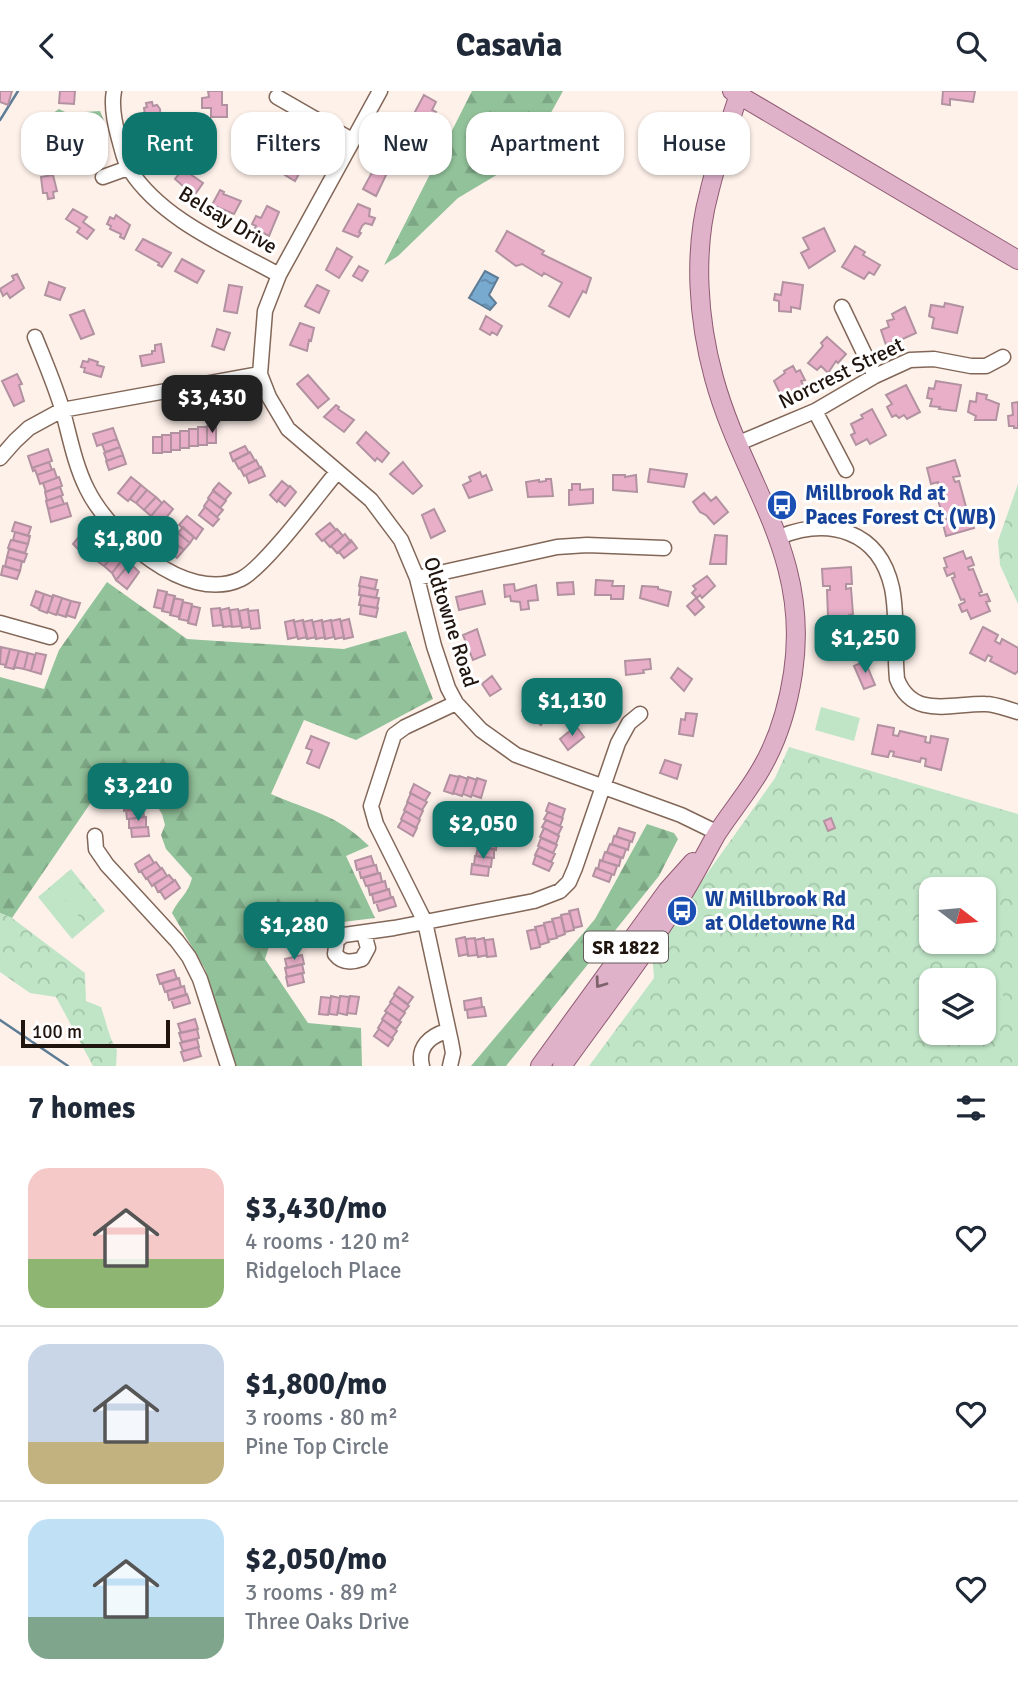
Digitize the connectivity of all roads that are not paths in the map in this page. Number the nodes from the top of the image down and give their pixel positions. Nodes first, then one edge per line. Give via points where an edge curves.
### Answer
1 (114, 91) edge
2 (380, 91) edge
3 (737, 92) edge
4 (277, 97) dead end
5 (352, 140) junction
6 (122, 150) edge
7 (122, 170) edge
8 (134, 175) edge
9 (103, 177) dead end
10 (1018, 260) edge
11 (279, 275) junction
12 (842, 307) dead end
13 (35, 337) dead end
14 (1003, 356) dead end
15 (260, 374) junction
16 (875, 376) junction
17 (62, 410) junction
18 (815, 411) junction
19 (739, 443) junction
20 (0, 458) edge
21 (846, 470) dead end
22 (337, 472) junction
23 (779, 537) junction
24 (664, 548) dead end
25 (417, 578) junction
26 (0, 623) edge
27 (50, 637) dead end
28 (456, 703) junction
29 (1018, 712) edge
30 (640, 714) dead end
31 (602, 788) junction
32 (718, 832) junction
33 (95, 836) dead end
34 (425, 922) junction
35 (365, 934) dead end
36 (447, 1031) junction
37 (228, 1066) edge
38 (422, 1066) edge
39 (450, 1066) edge
40 (540, 1066) edge
41 (562, 1066) edge

1 - 6 street, Belsay Drive
2 - 5 street, Oldtowne Road
3 - 10 main road
3 - 19 main road, SR 1822 via 708,194 700,274 709,358
4 - 5 street
5 - 11 street, Oldtowne Road
7 - 9 street
8 - 11 street, Belsay Drive via 164,208
11 - 15 street, Oldtowne Road via 265,311
12 - 16 street
13 - 17 street
14 - 16 street, Norcrest Street via 986,366 922,358
15 - 17 street
15 - 22 street, Oldtowne Road via 288,429
16 - 18 street, Norcrest Street
17 - 20 street via 29,428
17 - 22 street via 78,465 97,506 136,547 186,579 230,583 253,571
18 - 19 street, Norcrest Street
18 - 21 street
19 - 23 main road, SR 1822
22 - 25 street, Oldtowne Road via 387,519
23 - 29 street via 794,531 836,529 863,540 878,555 891,587 897,679 910,699 937,707 990,704
23 - 32 main road, SR 1822 via 797,629 787,706 762,769
24 - 25 street via 557,547
25 - 28 street, Oldtowne Road via 434,646
26 - 27 street
28 - 31 street, Oldtowne Road via 481,730 516,755
28 - 34 street via 405,726 394,736 371,806
30 - 31 street via 618,743
31 - 32 street, Oldtowne Road
31 - 34 street via 569,883 560,891 534,901
32 -> 40 main road, SR 1822 via 667,891
32 - 41 main road, SR 1822 via 677,904
33 - 37 street via 96,849 107,865 188,957 200,979
34 - 35 street
34 - 36 street
36 - 38 street via 424,1046
36 - 39 street via 453,1053

